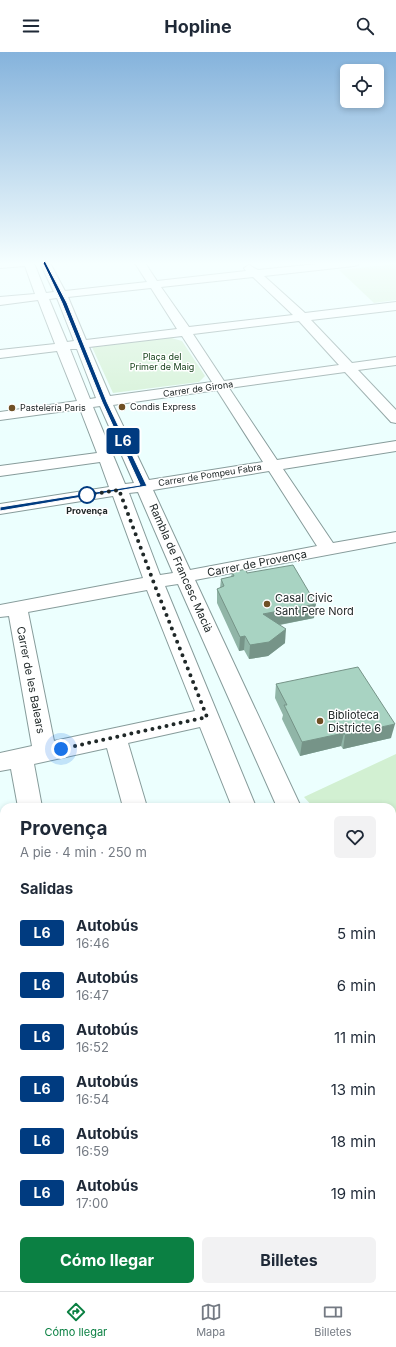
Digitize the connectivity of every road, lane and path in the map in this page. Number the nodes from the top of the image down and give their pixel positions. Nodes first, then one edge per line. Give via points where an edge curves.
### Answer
1 (51, 321) edge
2 (72, 321) edge
3 (179, 321) edge
4 (270, 321) edge
5 (305, 321) edge
6 (186, 331) junction
7 (81, 344) junction
8 (61, 347) junction
9 (0, 354) edge
10 (396, 361) edge
11 (347, 368) junction
12 (221, 386) junction
13 (105, 402) junction
14 (84, 404) junction
15 (0, 416) edge
16 (396, 419) edge
17 (396, 446) edge
18 (105, 457) junction
19 (274, 466) junction
20 (0, 471) edge
21 (144, 486) junction
22 (119, 490) junction
23 (0, 509) edge
24 (396, 537) edge
25 (328, 549) junction
26 (185, 577) junction
27 (154, 583) junction
28 (8, 610) edge
29 (207, 717) junction
30 (115, 737) junction
31 (45, 752) junction
32 (10, 760) edge
33 (28, 803) edge
34 (134, 803) edge
35 (242, 803) edge
36 (287, 803) edge

1 - 8 street
2 - 7 street, Rambla de Francesc Macià
3 - 6 street
4 - 6 street
5 - 11 street
6 - 7 street
6 - 12 street
7 - 8 street
7 - 13 street, Rambla de Francesc Macià
8 - 9 street
8 - 14 street
10 - 11 street, Carrer de Girona
11 - 12 street, Carrer de Girona
11 - 16 street
12 - 13 street, Carrer de Girona
12 - 19 street
13 - 14 street, Carrer de Girona
13 - 21 street, Rambla de Francesc Macià
14 - 15 street, Carrer de Girona
14 - 18 street
17 - 19 street, Carrer de Pompeu Fabra
18 - 20 street
18 - 22 street
19 - 21 street, Carrer de Pompeu Fabra
19 - 25 street
21 - 22 street, Carrer de Pompeu Fabra
21 - 26 street, Rambla de Francesc Macià
22 - 23 street, Carrer de Pompeu Fabra
22 - 27 street
24 - 25 street, Carrer de Provença
25 - 26 street, Carrer de Provença
26 - 27 street, Carrer de Provença
26 - 36 street, Rambla de Francesc Macià
27 - 28 street, Carrer de Provença
27 - 29 street
28 - 31 street, Carrer de les Balears
29 - 30 street
29 - 35 street
30 - 31 street
30 - 34 street
31 - 32 street
32 - 33 street

